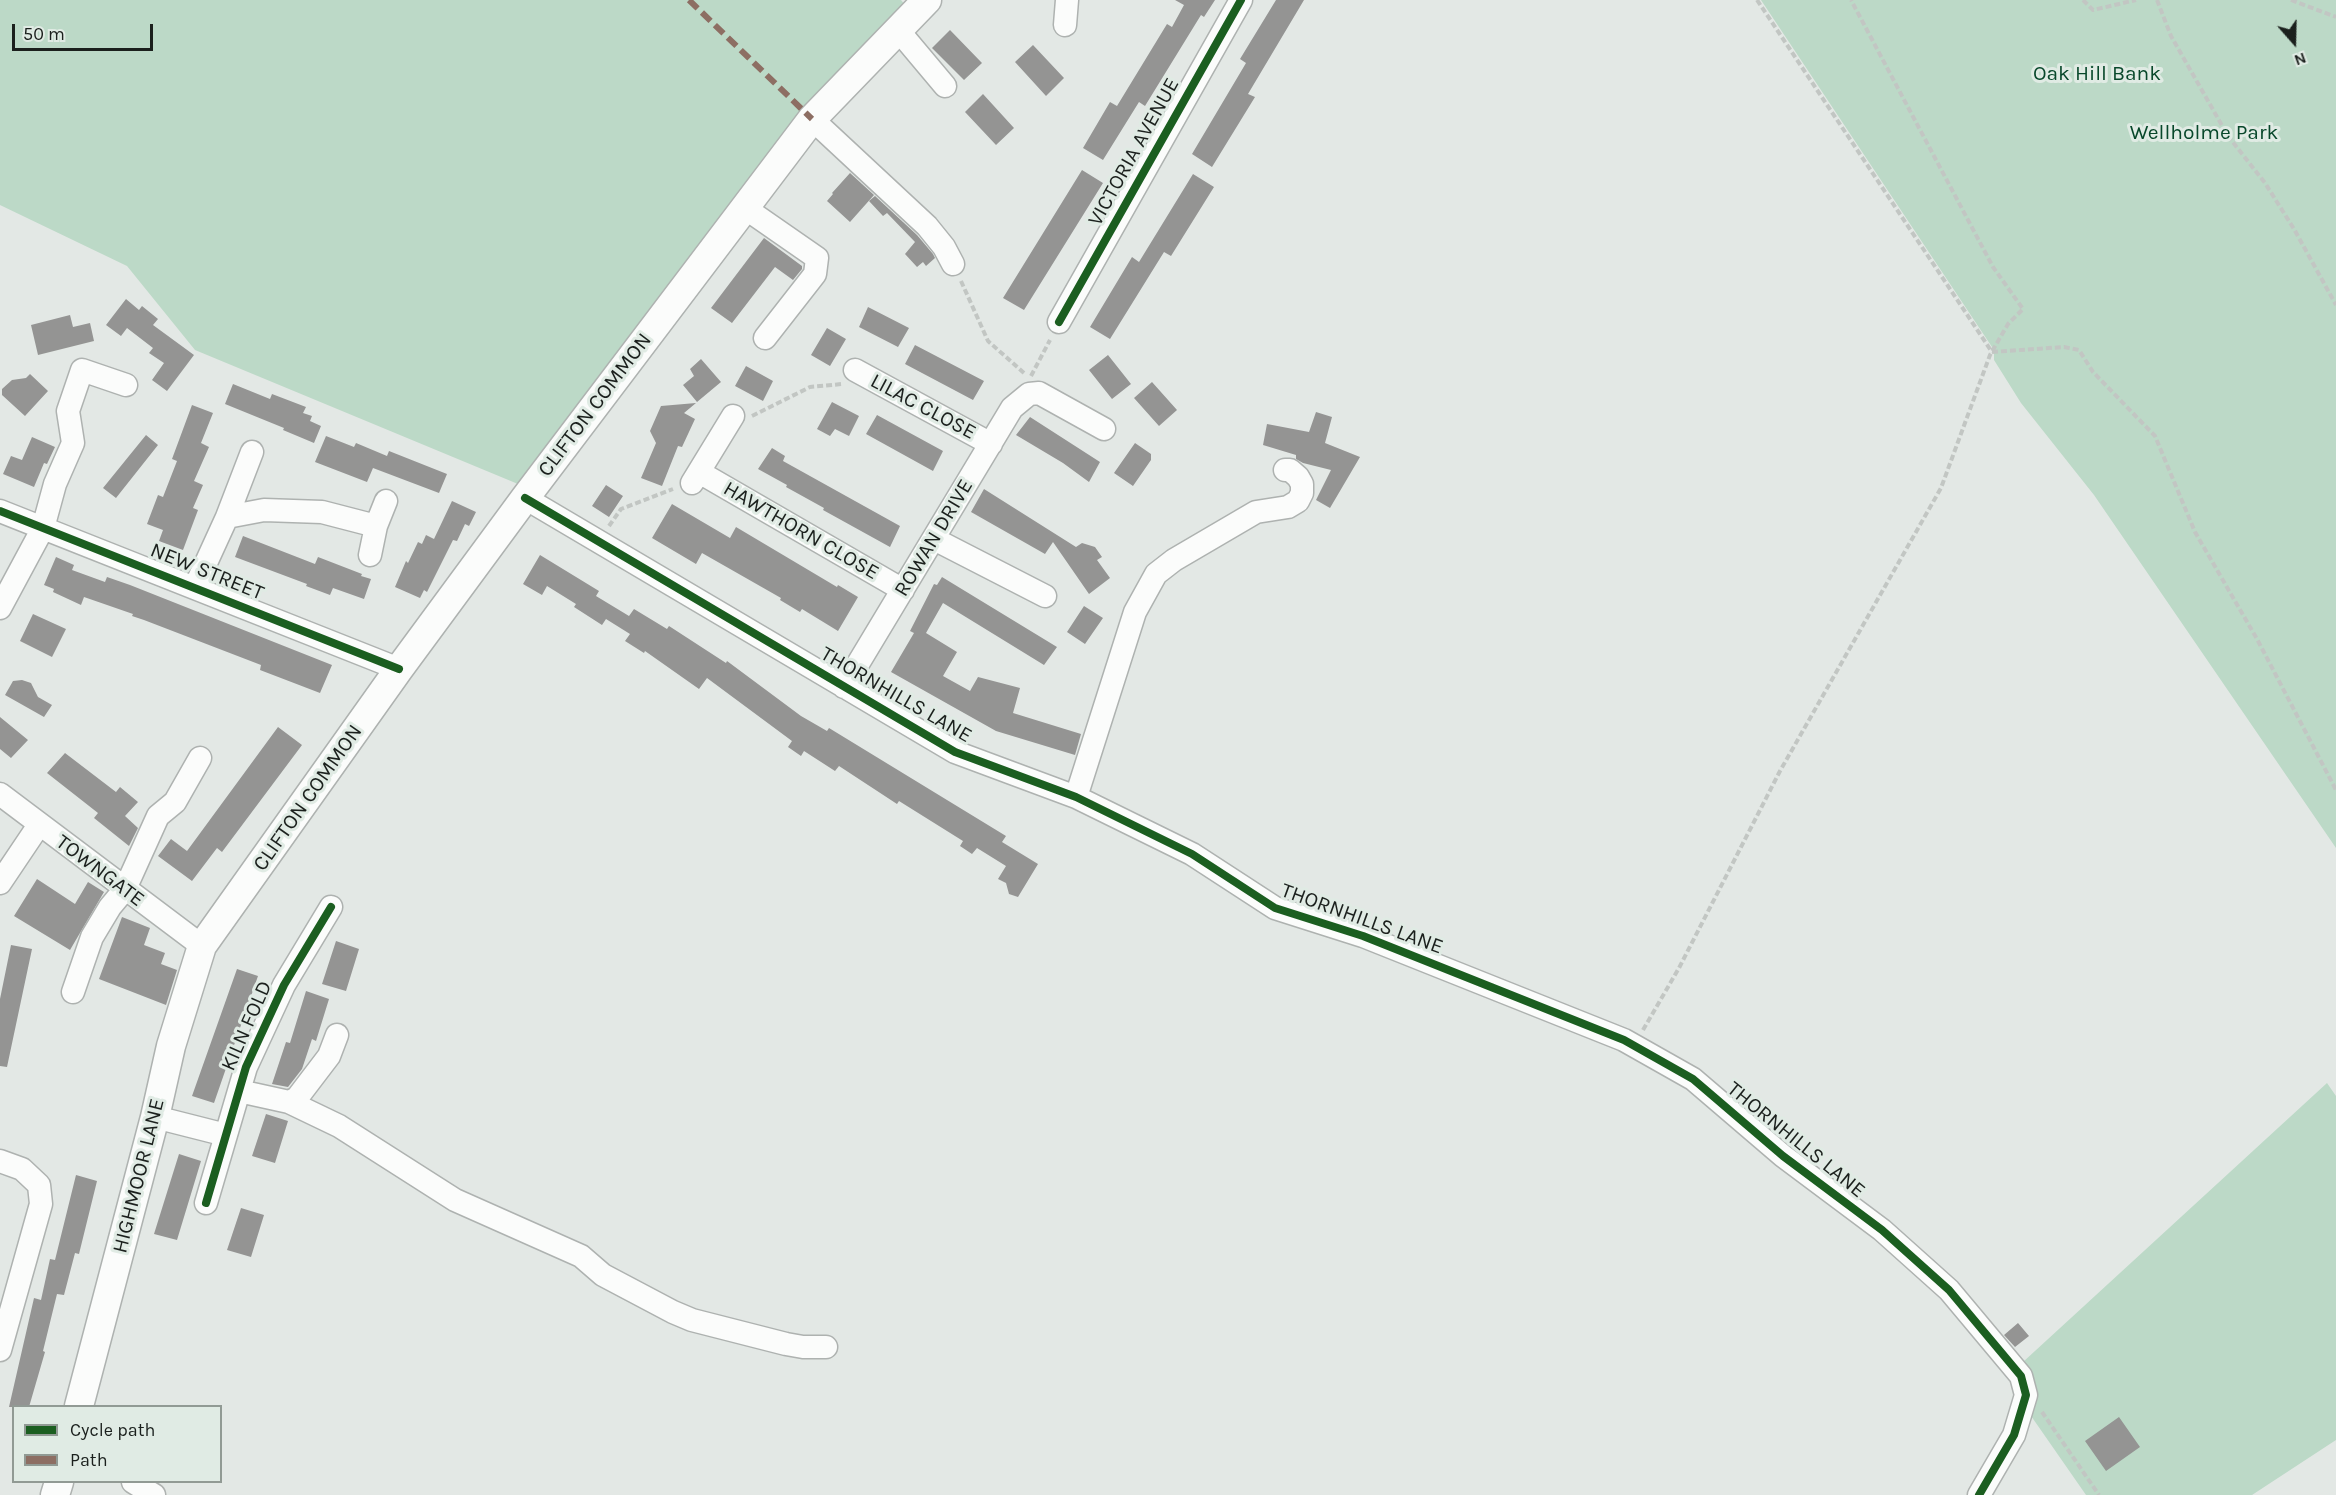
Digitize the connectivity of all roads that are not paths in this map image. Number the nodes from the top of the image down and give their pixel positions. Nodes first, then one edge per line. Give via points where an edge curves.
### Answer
1 (927, 0) edge
2 (1067, 0) edge
3 (1241, 0) edge
4 (1065, 25) dead end
5 (898, 30) junction
6 (945, 86) dead end
7 (812, 119) junction
8 (745, 208) junction
9 (953, 264) road end
10 (1059, 322) road end
11 (765, 338) dead end
12 (855, 370) road end
13 (126, 385) dead end
14 (733, 416) road end
15 (1104, 429) dead end
16 (991, 444) junction
17 (252, 452) dead end
18 (1285, 470) dead end
19 (525, 498) junction
20 (386, 501) dead end
21 (0, 511) edge
22 (227, 517) junction
23 (376, 526) junction
24 (43, 528) junction
25 (934, 539) junction
26 (370, 555) dead end
27 (195, 587) junction
28 (903, 590) junction
29 (1045, 596) dead end
30 (0, 608) edge
31 (399, 669) junction
32 (844, 687) junction
33 (200, 758) dead end
34 (0, 794) edge
35 (1076, 797) junction
36 (39, 825) junction
37 (0, 883) edge
38 (125, 889) junction
39 (332, 907) dead end
40 (202, 946) junction
41 (73, 992) dead end
42 (337, 1035) dead end
43 (239, 1092) junction
44 (289, 1102) junction
45 (155, 1117) junction
46 (226, 1135) junction
47 (0, 1161) edge
48 (207, 1203) dead end
49 (826, 1347) dead end
50 (0, 1350) edge
51 (80, 1405) edge
52 (136, 1483) edge
53 (154, 1495) edge
54 (1979, 1495) edge

1 - 5 main road, CLIFTON COMMON
2 - 4 street
3 - 10 street, VICTORIA AVENUE
5 - 6 street
5 - 7 main road, CLIFTON COMMON
7 - 8 main road, CLIFTON COMMON
7 - 9 street via 927,226
8 - 11 street via 817,258 815,274
8 - 19 main road, CLIFTON COMMON
12 - 16 street, LILAC CLOSE
13 - 24 street via 82,370 68,411 73,443 55,484
14 - 28 street, HAWTHORN CLOSE via 696,477
15 - 16 street, ROWAN DRIVE via 1039,393 1029,394 1012,408
16 - 25 street, ROWAN DRIVE
17 - 22 street
18 - 35 street via 1290,470 1302,484 1298,501 1288,507 1256,512 1156,574 1136,612
19 - 31 main road, CLIFTON COMMON
19 - 32 street, THORNHILLS LANE
20 - 23 street
21 - 24 street, NEW STREET
22 - 23 street via 264,510 322,512
22 - 27 street
23 - 26 street
24 - 27 street, NEW STREET
24 - 30 street
25 - 28 street, ROWAN DRIVE
25 - 29 street
27 - 31 street, NEW STREET
28 - 32 street, ROWAN DRIVE
31 - 40 main road, CLIFTON COMMON
32 - 35 street, THORNHILLS LANE via 955,752
33 - 38 street via 175,801 158,816
34 - 36 street, TOWNGATE
35 - 54 street, THORNHILLS LANE via 1192,854 1275,908 1363,936 1624,1040 1693,1079 1783,1156 1882,1230 1949,1290 2021,1376 2026,1395 2014,1435
36 - 37 street
36 - 38 street, TOWNGATE
38 - 40 street, TOWNGATE
38 - 41 street via 92,937
39 - 43 street, KILN FOLD via 284,985 246,1067
40 - 45 main road, HIGHMOOR LANE via 171,1046
42 - 44 street via 329,1056 297,1098
43 - 44 street
43 - 46 street, KILN FOLD
44 - 49 street via 339,1126 455,1200 581,1256 603,1275 673,1312 786,1344
45 - 46 street
45 - 51 main road, HIGHMOOR LANE
46 - 48 street, KILN FOLD
47 - 50 street via 22,1169 39,1185 41,1204
52 - 53 street

